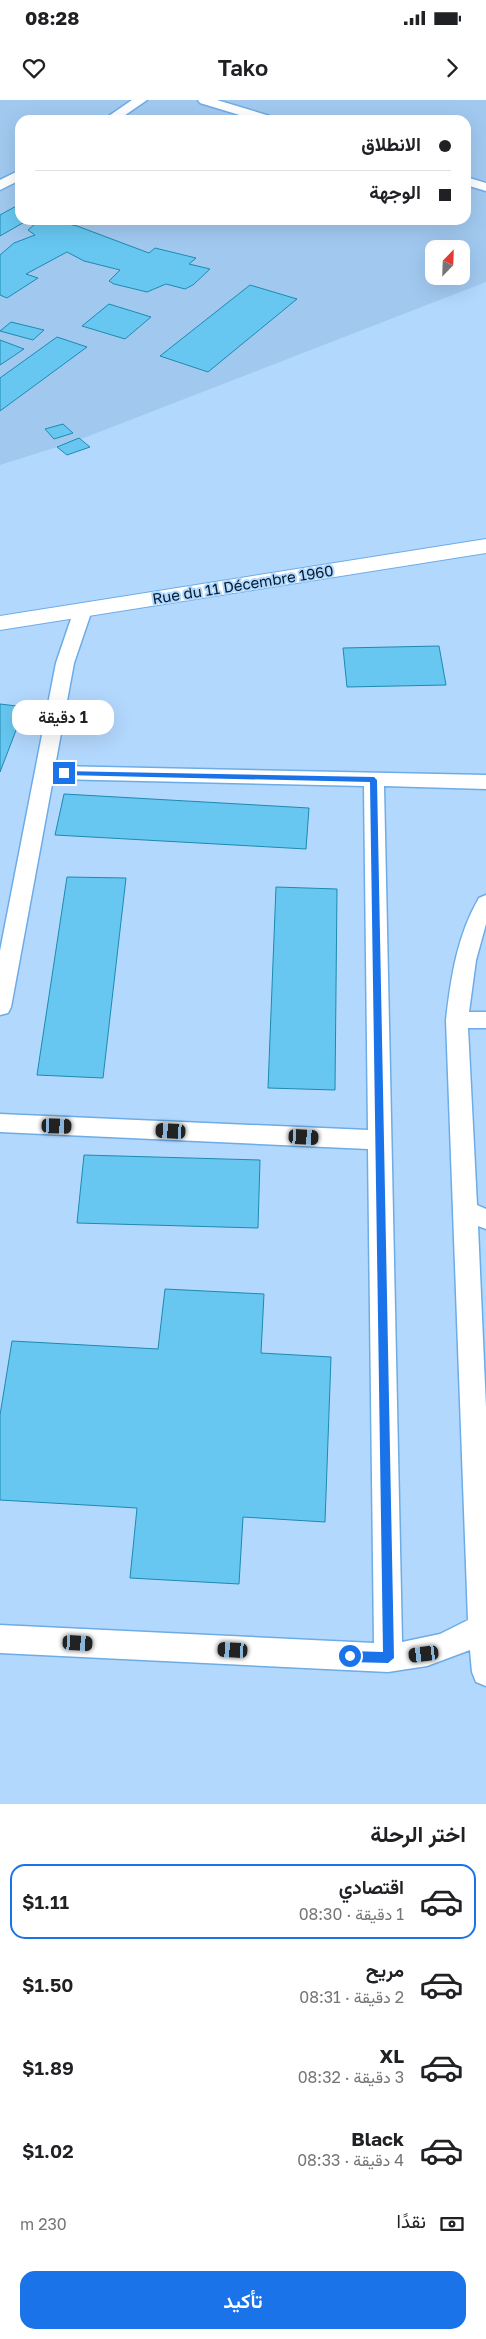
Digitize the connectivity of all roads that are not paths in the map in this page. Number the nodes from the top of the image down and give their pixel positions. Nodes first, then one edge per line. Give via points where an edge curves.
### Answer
1 (141, 100) edge
2 (204, 100) edge
3 (117, 115) edge
4 (253, 115) edge
5 (15, 177) edge
6 (471, 182) edge
7 (0, 186) edge
8 (486, 187) edge
9 (486, 534) edge
10 (486, 546) edge
11 (0, 610) edge
12 (83, 610) junction
13 (0, 623) edge
14 (45, 772) junction
15 (374, 780) junction
16 (486, 782) edge
17 (486, 903) edge
18 (0, 1007) edge
19 (457, 1020) junction
20 (486, 1020) edge
21 (0, 1123) edge
22 (380, 1140) junction
23 (475, 1215) edge
24 (484, 1626) edge
25 (0, 1639) edge
26 (388, 1658) junction
27 (486, 1672) edge

1 - 3 lane
2 - 4 lane
5 - 7 lane
6 - 8 lane
9 - 11 main road, Rue du 11 Décembre 1960
10 - 12 main road, Rue du 11 Décembre 1960
12 - 13 main road, Rue du 11 Décembre 1960
12 - 14 lane via 65,663
14 - 15 lane
14 - 18 lane
15 - 16 lane
15 - 22 lane
17 - 19 lane via 467,944
19 - 20 lane
19 - 23 lane
21 - 22 lane
22 - 26 lane
23 - 24 lane
24 - 26 lane via 424,1654
24 - 27 lane
25 - 26 lane

